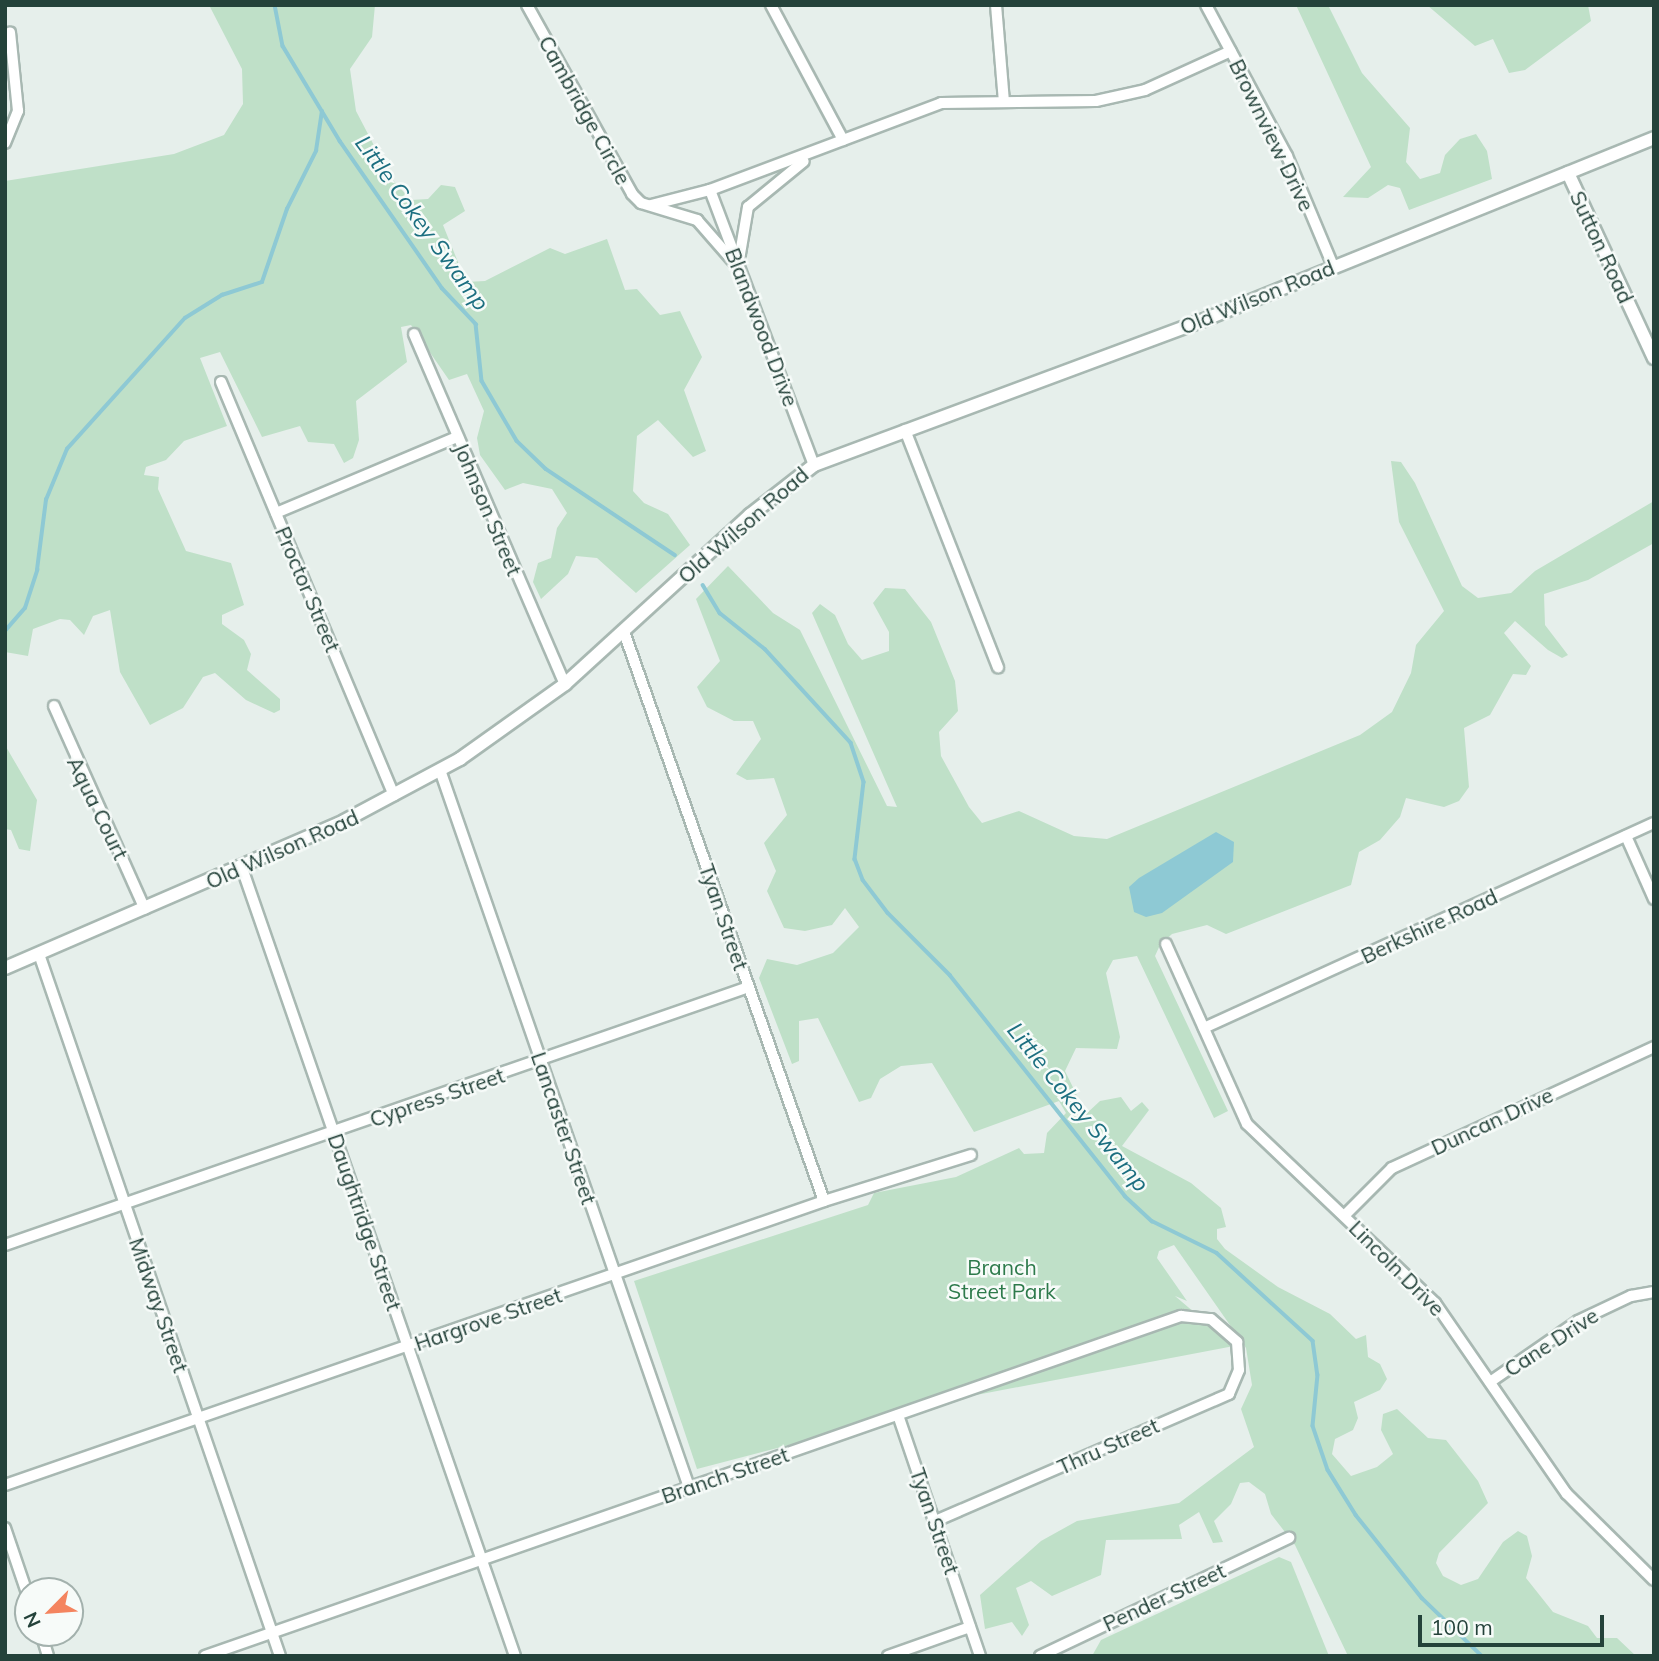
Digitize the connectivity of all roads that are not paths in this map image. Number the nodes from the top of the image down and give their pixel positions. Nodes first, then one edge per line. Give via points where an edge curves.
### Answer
1 (527, 5) edge
2 (771, 5) edge
3 (996, 5) edge
4 (1206, 5) edge
5 (10, 32) dead end
6 (1231, 51) junction
7 (1004, 102) junction
8 (1654, 138) edge
9 (843, 140) junction
10 (5, 143) edge
11 (816, 152) junction
12 (1568, 173) junction
13 (710, 190) junction
14 (652, 205) junction
15 (1333, 266) junction
16 (739, 268) junction
17 (414, 334) dead end
18 (1654, 358) edge
19 (221, 383) dead end
20 (905, 430) junction
21 (457, 437) junction
22 (814, 465) junction
23 (276, 513) junction
24 (624, 632) junction
25 (998, 667) dead end
26 (565, 684) junction
27 (54, 706) dead end
28 (440, 770) junction
29 (394, 795) junction
30 (1654, 823) edge
31 (1626, 836) junction
32 (242, 868) junction
33 (1654, 899) edge
34 (145, 909) junction
35 (1166, 944) dead end
36 (39, 954) junction
37 (5, 968) edge
38 (748, 987) junction
39 (1205, 1028) junction
40 (1654, 1047) edge
41 (541, 1061) junction
42 (334, 1132) junction
43 (971, 1155) dead end
44 (824, 1201) junction
45 (124, 1204) junction
46 (1345, 1215) junction
47 (5, 1245) edge
48 (615, 1275) junction
49 (1654, 1292) edge
50 (1237, 1342) joint
51 (408, 1346) junction
52 (1490, 1382) junction
53 (898, 1415) junction
54 (200, 1418) junction
55 (5, 1485) edge
56 (689, 1487) junction
57 (936, 1521) junction
58 (5, 1528) edge
59 (1289, 1538) dead end
60 (482, 1560) junction
61 (22, 1577) edge
62 (1654, 1580) edge
63 (970, 1627) junction
64 (272, 1633) junction
65 (205, 1656) edge
66 (280, 1656) edge
67 (515, 1656) edge
68 (888, 1656) edge
69 (981, 1656) edge
70 (1040, 1656) edge

1 - 14 street, Cambridge Circle via 632,194
2 - 9 street
3 - 7 street
4 - 6 street, Brownview Drive
5 - 10 street via 18,111
6 - 7 street via 1121,96 1067,104
6 - 15 street, Brownview Drive via 1287,156
7 - 9 street via 942,103
8 - 12 street, Old Wilson Road
9 - 11 street
11 - 13 street
11 - 16 street via 748,207 739,234
12 - 15 street, Old Wilson Road
12 - 18 street, Sutton Road
13 - 14 street
13 - 16 street, Blandwood Drive
14 - 16 street via 697,220
15 - 20 street, Old Wilson Road
16 - 22 street, Blandwood Drive
17 - 21 street, Johnson Street
19 - 23 street, Proctor Street
20 - 22 street, Old Wilson Road
20 - 25 street
21 - 23 street
21 - 26 street, Johnson Street
22 - 24 street, Old Wilson Road via 750,515
23 - 29 street, Proctor Street
24 - 26 street, Old Wilson Road
24 - 38 street, Tyan Street
26 - 28 street, Old Wilson Road
27 - 34 street, Aqua Court
28 - 29 street, Old Wilson Road
28 - 41 street, Lancaster Street
29 - 32 street, Old Wilson Road
30 - 31 street, Berkshire Road
31 - 33 street
31 - 39 street, Berkshire Road
32 - 34 street, Old Wilson Road
32 - 42 street, Daughtridge Street
34 - 36 street, Old Wilson Road
35 - 39 street, Lincoln Drive
36 - 37 street, Old Wilson Road
36 - 45 street, Midway Street
38 - 41 street, Cypress Street
38 - 44 street, Tyan Street
39 - 46 street, Lincoln Drive via 1247,1124
40 - 46 street, Duncan Drive via 1407,1160 1380,1177
41 - 42 street, Cypress Street
41 - 48 street, Lancaster Street
42 - 45 street, Cypress Street
42 - 51 street, Daughtridge Street
43 - 44 street, Hargrove Street
44 - 48 street, Hargrove Street
45 - 47 street, Cypress Street
45 - 54 street, Midway Street
46 - 52 street, Lincoln Drive via 1441,1310
48 - 51 street, Hargrove Street
48 - 56 street, Lancaster Street
49 - 52 street, Cane Drive via 1631,1296 1587,1316
50 - 53 street, Branch Street via 1211,1319 1181,1316
50 - 57 street, Thru Street via 1239,1370 1229,1394
51 - 54 street, Hargrove Street
51 - 60 street, Daughtridge Street
52 - 62 street, Lincoln Drive via 1567,1494
53 - 56 street, Branch Street
53 - 57 street, Tyan Street
54 - 55 street, Hargrove Street
54 - 64 street, Midway Street
56 - 60 street, Branch Street
57 - 63 street, Tyan Street
58 - 61 street
59 - 70 street, Pender Street
60 - 64 street, Branch Street
60 - 67 street, Daughtridge Street
63 - 68 street
63 - 69 street
64 - 65 street, Branch Street
64 - 66 street, Midway Street

